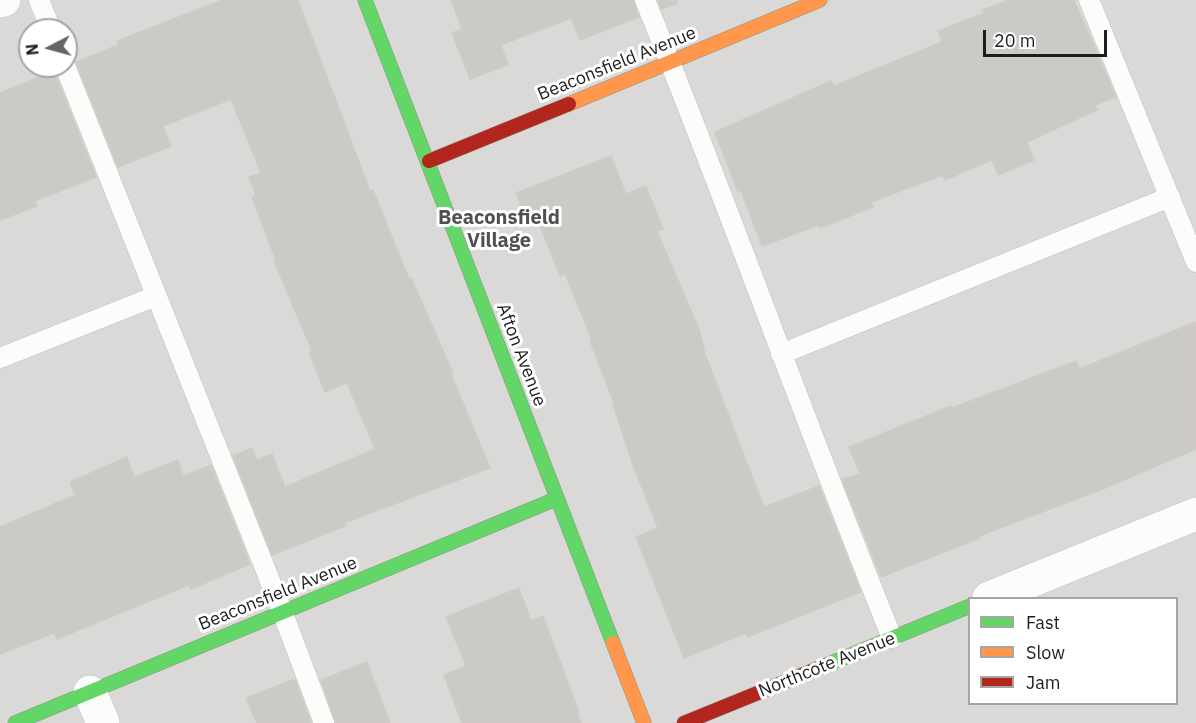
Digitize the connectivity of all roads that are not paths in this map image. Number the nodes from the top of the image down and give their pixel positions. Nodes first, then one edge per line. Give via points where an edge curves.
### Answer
1 (39, 0) edge
2 (365, 0) edge
3 (645, 0) edge
4 (820, 0) edge
5 (1089, 0) edge
6 (46, 18) edge
7 (670, 61) junction
8 (70, 78) edge
9 (429, 161) junction
10 (1170, 196) junction
11 (1196, 262) edge
12 (156, 296) junction
13 (781, 354) junction
14 (0, 358) edge
15 (556, 500) junction
16 (1196, 514) edge
17 (991, 597) edge
18 (968, 606) edge
19 (282, 611) junction
20 (892, 638) junction
21 (90, 692) junction
22 (15, 723) edge
23 (103, 723) edge
24 (324, 723) edge
25 (645, 723) edge
26 (684, 723) edge

1 - 6 lane
2 - 9 street, Afton Avenue
3 - 7 lane
4 - 7 street, Beaconsfield Avenue
5 - 10 lane
7 - 9 street, Beaconsfield Avenue
7 - 13 lane
8 - 12 lane
9 - 15 street, Afton Avenue
10 - 11 lane
10 - 13 lane
12 - 14 lane
12 - 19 lane
13 - 20 lane
15 - 19 street, Beaconsfield Avenue
15 - 25 street, Afton Avenue
16 - 17 street
18 - 20 street, Northcote Avenue
19 - 21 street, Beaconsfield Avenue
19 - 24 lane
20 - 26 street, Northcote Avenue
21 - 22 street, Beaconsfield Avenue
21 - 23 street

